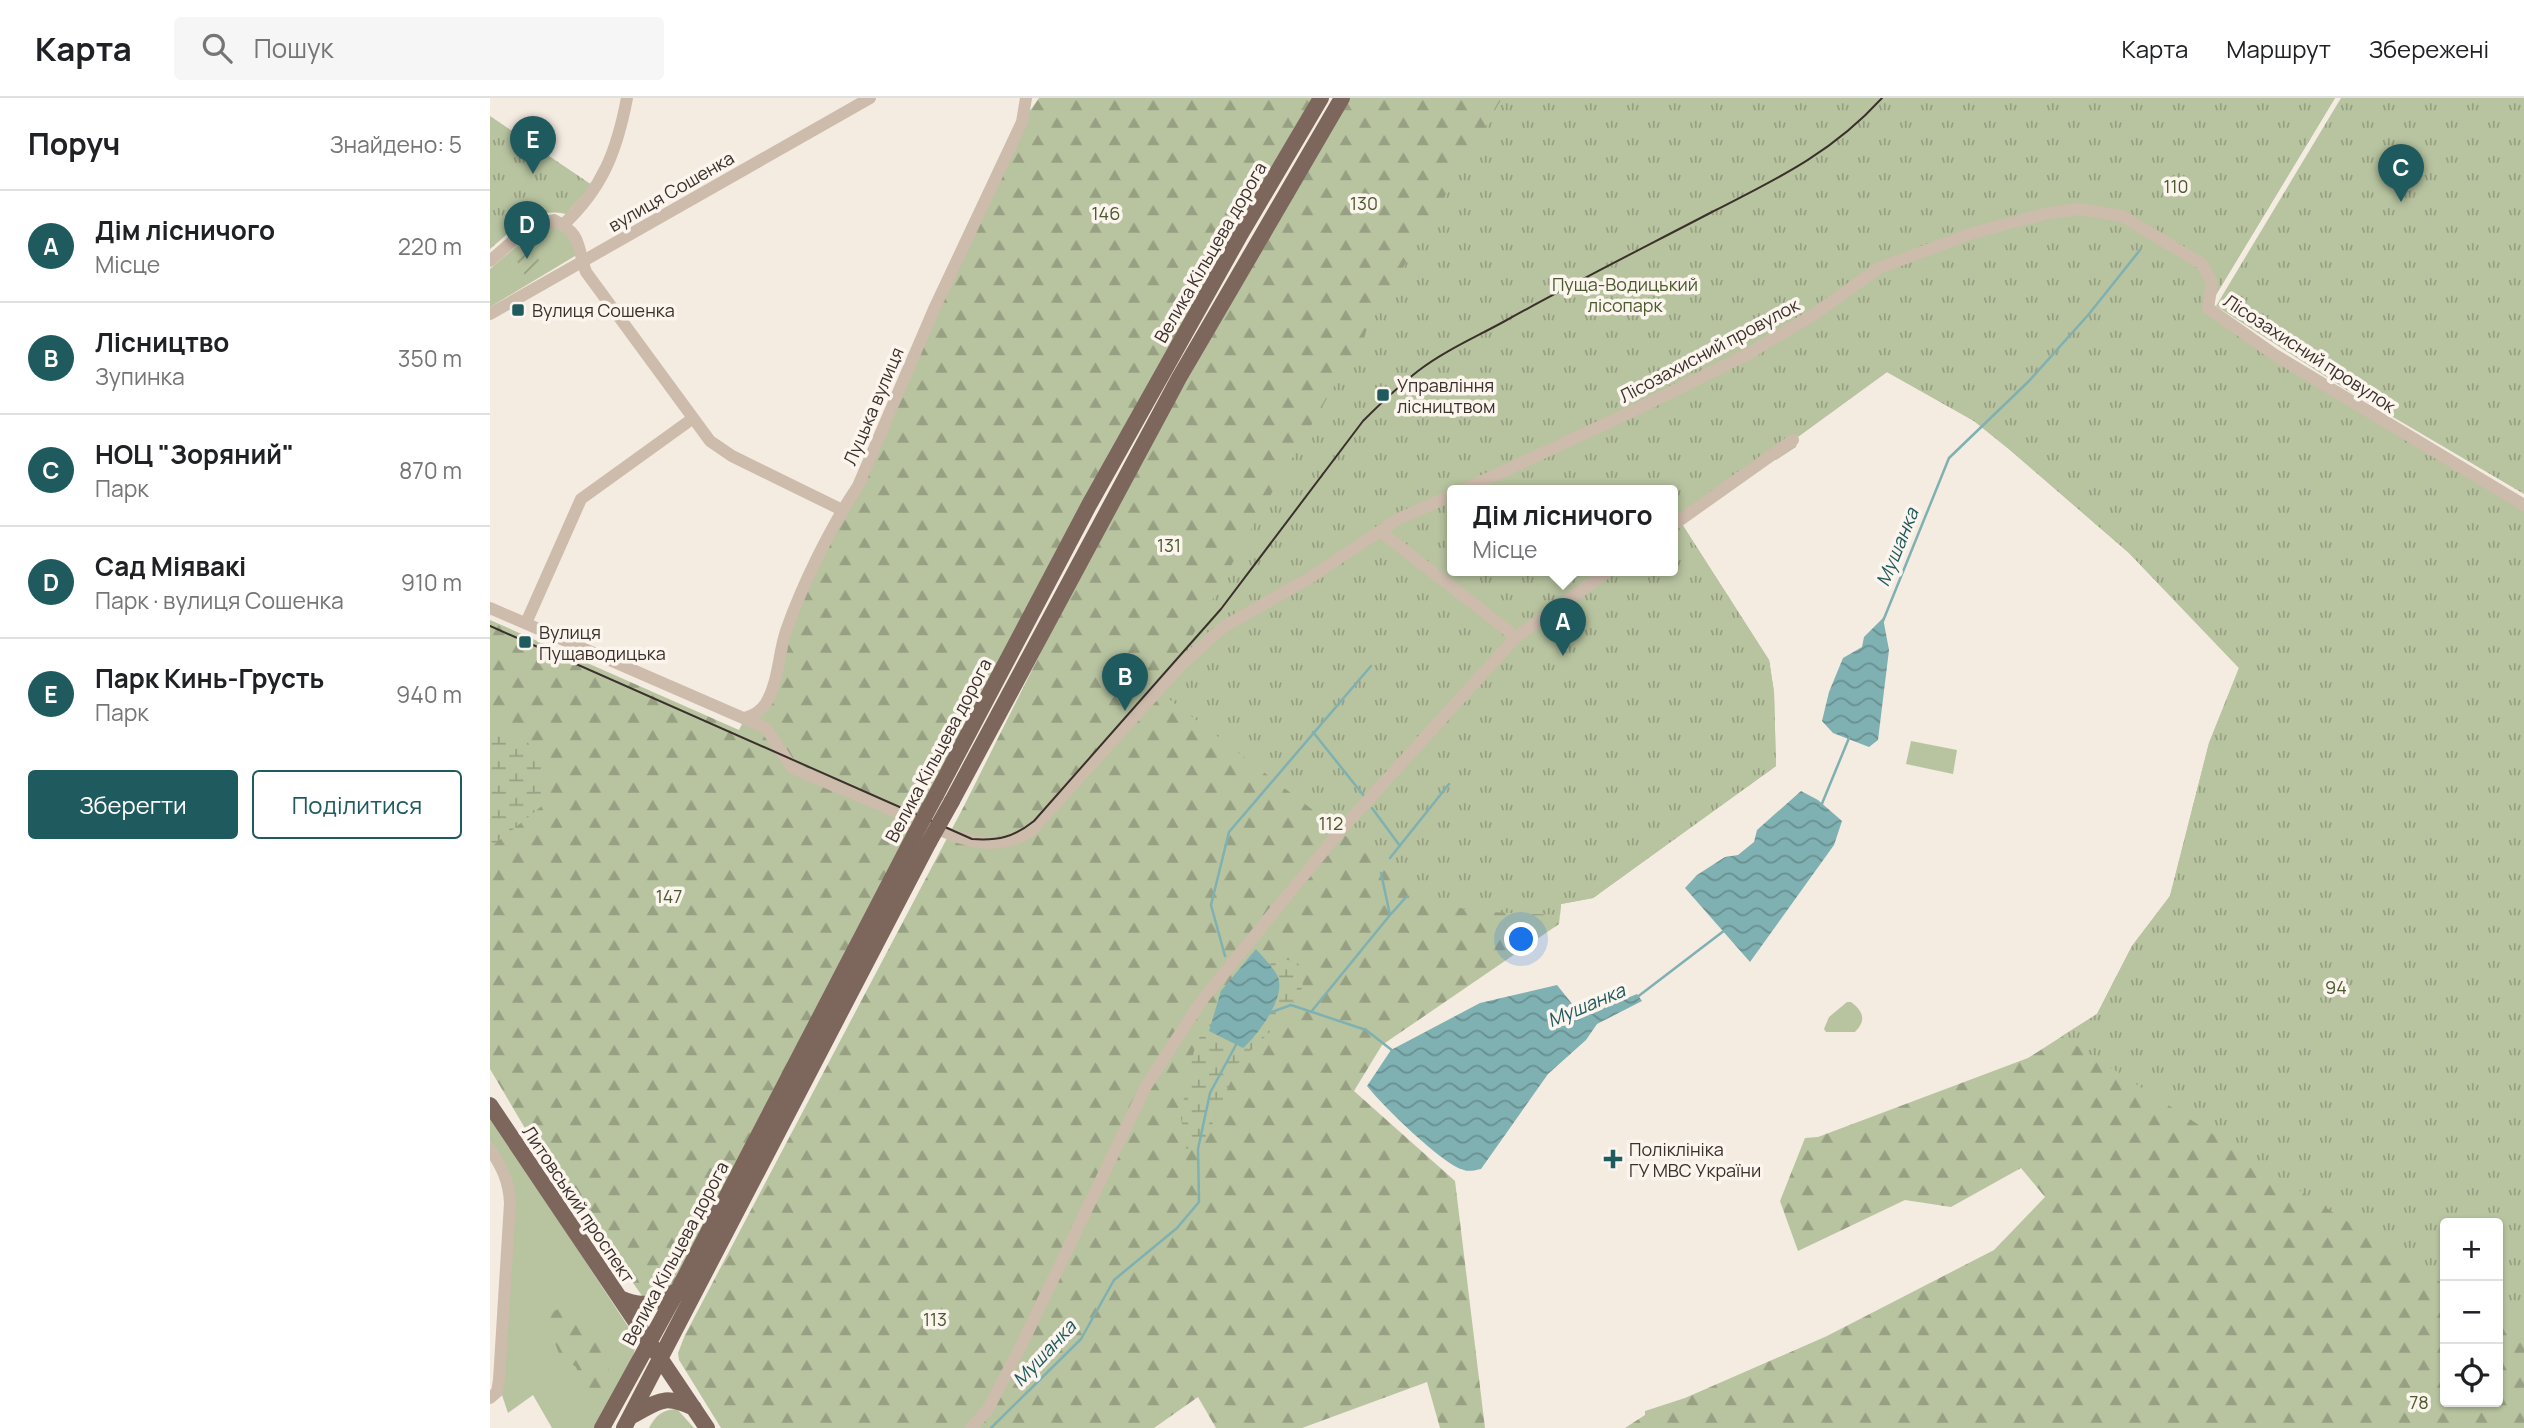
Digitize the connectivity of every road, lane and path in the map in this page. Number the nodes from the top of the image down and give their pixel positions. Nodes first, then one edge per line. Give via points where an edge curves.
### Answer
1 (627, 98) edge
2 (870, 98) edge
3 (1026, 98) edge
4 (1321, 98) edge
5 (1342, 98) edge
6 (563, 225) junction
7 (490, 261) edge
8 (583, 262) junction
9 (490, 314) edge
10 (692, 419) junction
11 (1793, 440) dead end
12 (1474, 485) edge
13 (1447, 498) edge
14 (2524, 505) edge
15 (842, 510) junction
16 (1678, 521) edge
17 (1380, 531) junction
18 (1602, 576) edge
19 (490, 608) edge
20 (526, 623) junction
21 (1516, 637) junction
22 (744, 718) junction
23 (922, 839) junction
24 (490, 1105) edge
25 (490, 1149) edge
26 (678, 1290) junction
27 (618, 1297) junction
28 (649, 1343) junction
29 (661, 1360) junction
30 (490, 1398) edge
31 (694, 1408) junction
32 (627, 1423) edge
33 (603, 1428) edge
34 (708, 1428) edge
35 (971, 1428) edge

1 - 6 street via 617,147 606,172
2 - 8 street, вулиця Сошенка
3 - 15 street, Луцька вулиця via 1022,122 858,486
4 - 23 main road, Велика Кільцева дорога, bridge via 1089,505 936,795
5 - 23 main road, Велика Кільцева дорога, bridge via 1179,378 952,801
6 - 7 street via 554,220 530,226
6 - 8 street via 571,229
8 - 9 street, вулиця Сошенка
8 - 10 street
10 - 15 street via 710,441 732,456
10 - 20 street via 581,499
11 - 16 street
12 - 14 street, Лісозахисний провулок via 1748,354 1879,268 1994,227 2079,209 2122,216 2193,258 2202,264 2211,283 2208,308 2274,355
13 - 17 street
15 - 22 street, Луцька вулиця via 792,615 772,690 760,711
17 - 21 street
17 - 22 street via 1225,626 1181,666 1030,832 1006,842 993,845 964,839 792,768 766,728
18 - 21 street
19 - 20 street
20 - 22 street
21 - 35 street via 1340,831 1202,1000 1146,1086 1021,1346 988,1409
23 - 26 main road, Велика Кільцева дорога
23 - 29 main road, Велика Кільцева дорога
24 - 27 main road, Литовський проспект
25 - 30 street via 509,1184 510,1203 499,1375 497,1392
26 - 27 main road via 645,1306
26 - 28 main road, Велика Кільцева дорога
27 - 28 main road, Литовський проспект
28 - 29 main road, Литовський проспект
28 - 33 main road, Велика Кільцева дорога
29 - 31 main road, Литовський проспект
29 - 32 main road, Велика Кільцева дорога
31 - 32 main road via 667,1398
31 - 34 main road, Литовський проспект

